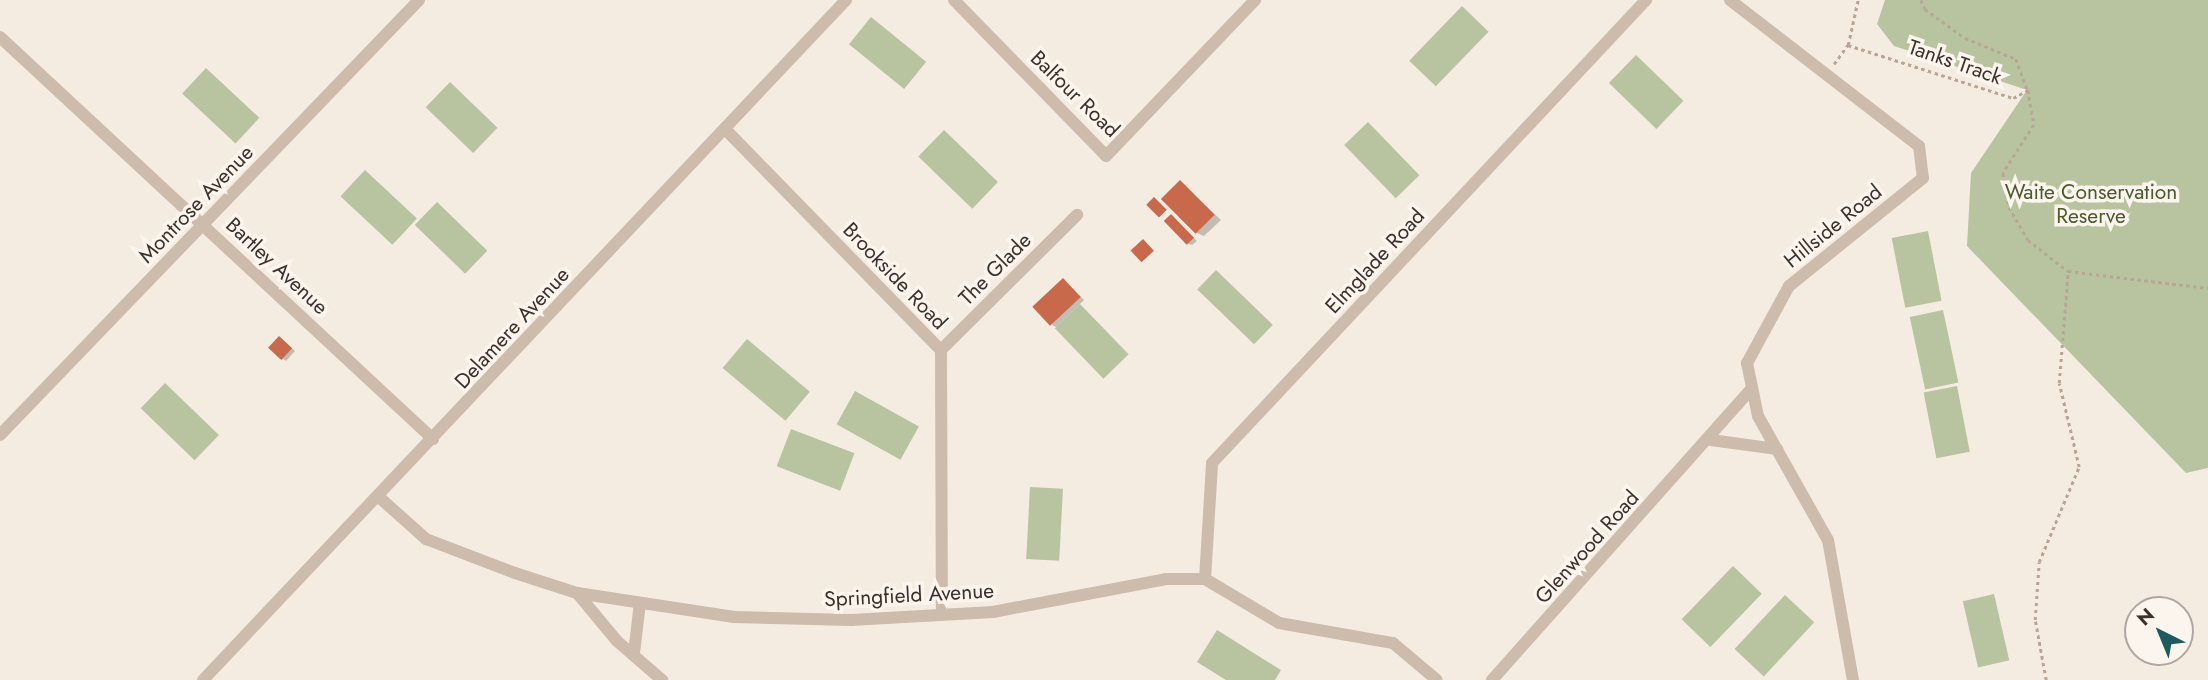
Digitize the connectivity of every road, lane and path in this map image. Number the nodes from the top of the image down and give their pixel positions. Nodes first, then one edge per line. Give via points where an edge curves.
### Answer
1 (419, 0) edge
2 (846, 0) edge
3 (954, 0) edge
4 (1255, 0) edge
5 (1646, 0) edge
6 (1730, 0) edge
7 (1858, 0) edge
8 (1922, 0) edge
9 (0, 37) edge
10 (1848, 45) junction
11 (1825, 75) junction
12 (2028, 90) junction
13 (725, 130) junction
14 (1077, 215) dead end
15 (204, 224) junction
16 (2068, 271) junction
17 (2208, 288) edge
18 (941, 350) junction
19 (1752, 388) junction
20 (0, 435) edge
21 (433, 439) junction
22 (1711, 440) junction
23 (1777, 449) junction
24 (380, 498) junction
25 (1205, 579) junction
26 (577, 593) junction
27 (640, 603) junction
28 (942, 614) junction
29 (634, 653) junction
30 (203, 680) edge
31 (662, 680) edge
32 (1437, 680) edge
33 (1492, 680) edge
34 (1853, 680) edge
35 (2046, 680) edge

1 - 15 street, Montrose Avenue
2 - 13 street, Delamere Avenue
3 - 4 street, Balfour Road via 1106,156
5 - 25 street, Elmglade Road via 1212,463
6 - 11 street, Hillside Road
7 - 10 path
8 - 12 path via 1925,9 1965,38 2016,59
9 - 15 street, Bartley Avenue
10 - 11 path
10 - 12 path, Tanks Track via 2013,98
11 - 19 street, Hillside Road via 1919,146 1923,178 1789,286 1747,363
12 - 16 path, Tanks Track via 2034,125 2003,173 2009,207 2028,240
13 - 18 street, Brookside Road
13 - 21 street, Delamere Avenue
14 - 18 street, The Glade
15 - 20 street, Montrose Avenue
15 - 21 street, Bartley Avenue
16 - 17 path
16 - 35 path via 2059,383 2079,467 2039,562 2035,620
18 - 28 street, Brookside Road
19 - 22 street, Glenwood Road
19 - 23 street, Hillside Road
21 - 24 street, Delamere Avenue
22 - 23 street
22 - 33 street, Glenwood Road
23 - 34 street, Hillside Road via 1828,540
24 - 26 street, Springfield Avenue via 426,539
24 - 30 street, Delamere Avenue
25 - 28 street, Springfield Avenue
25 - 32 street via 1279,623 1392,643
26 - 27 street, Springfield Avenue
26 - 29 street
27 - 28 street, Springfield Avenue via 771,619
27 - 29 street
29 - 31 street

